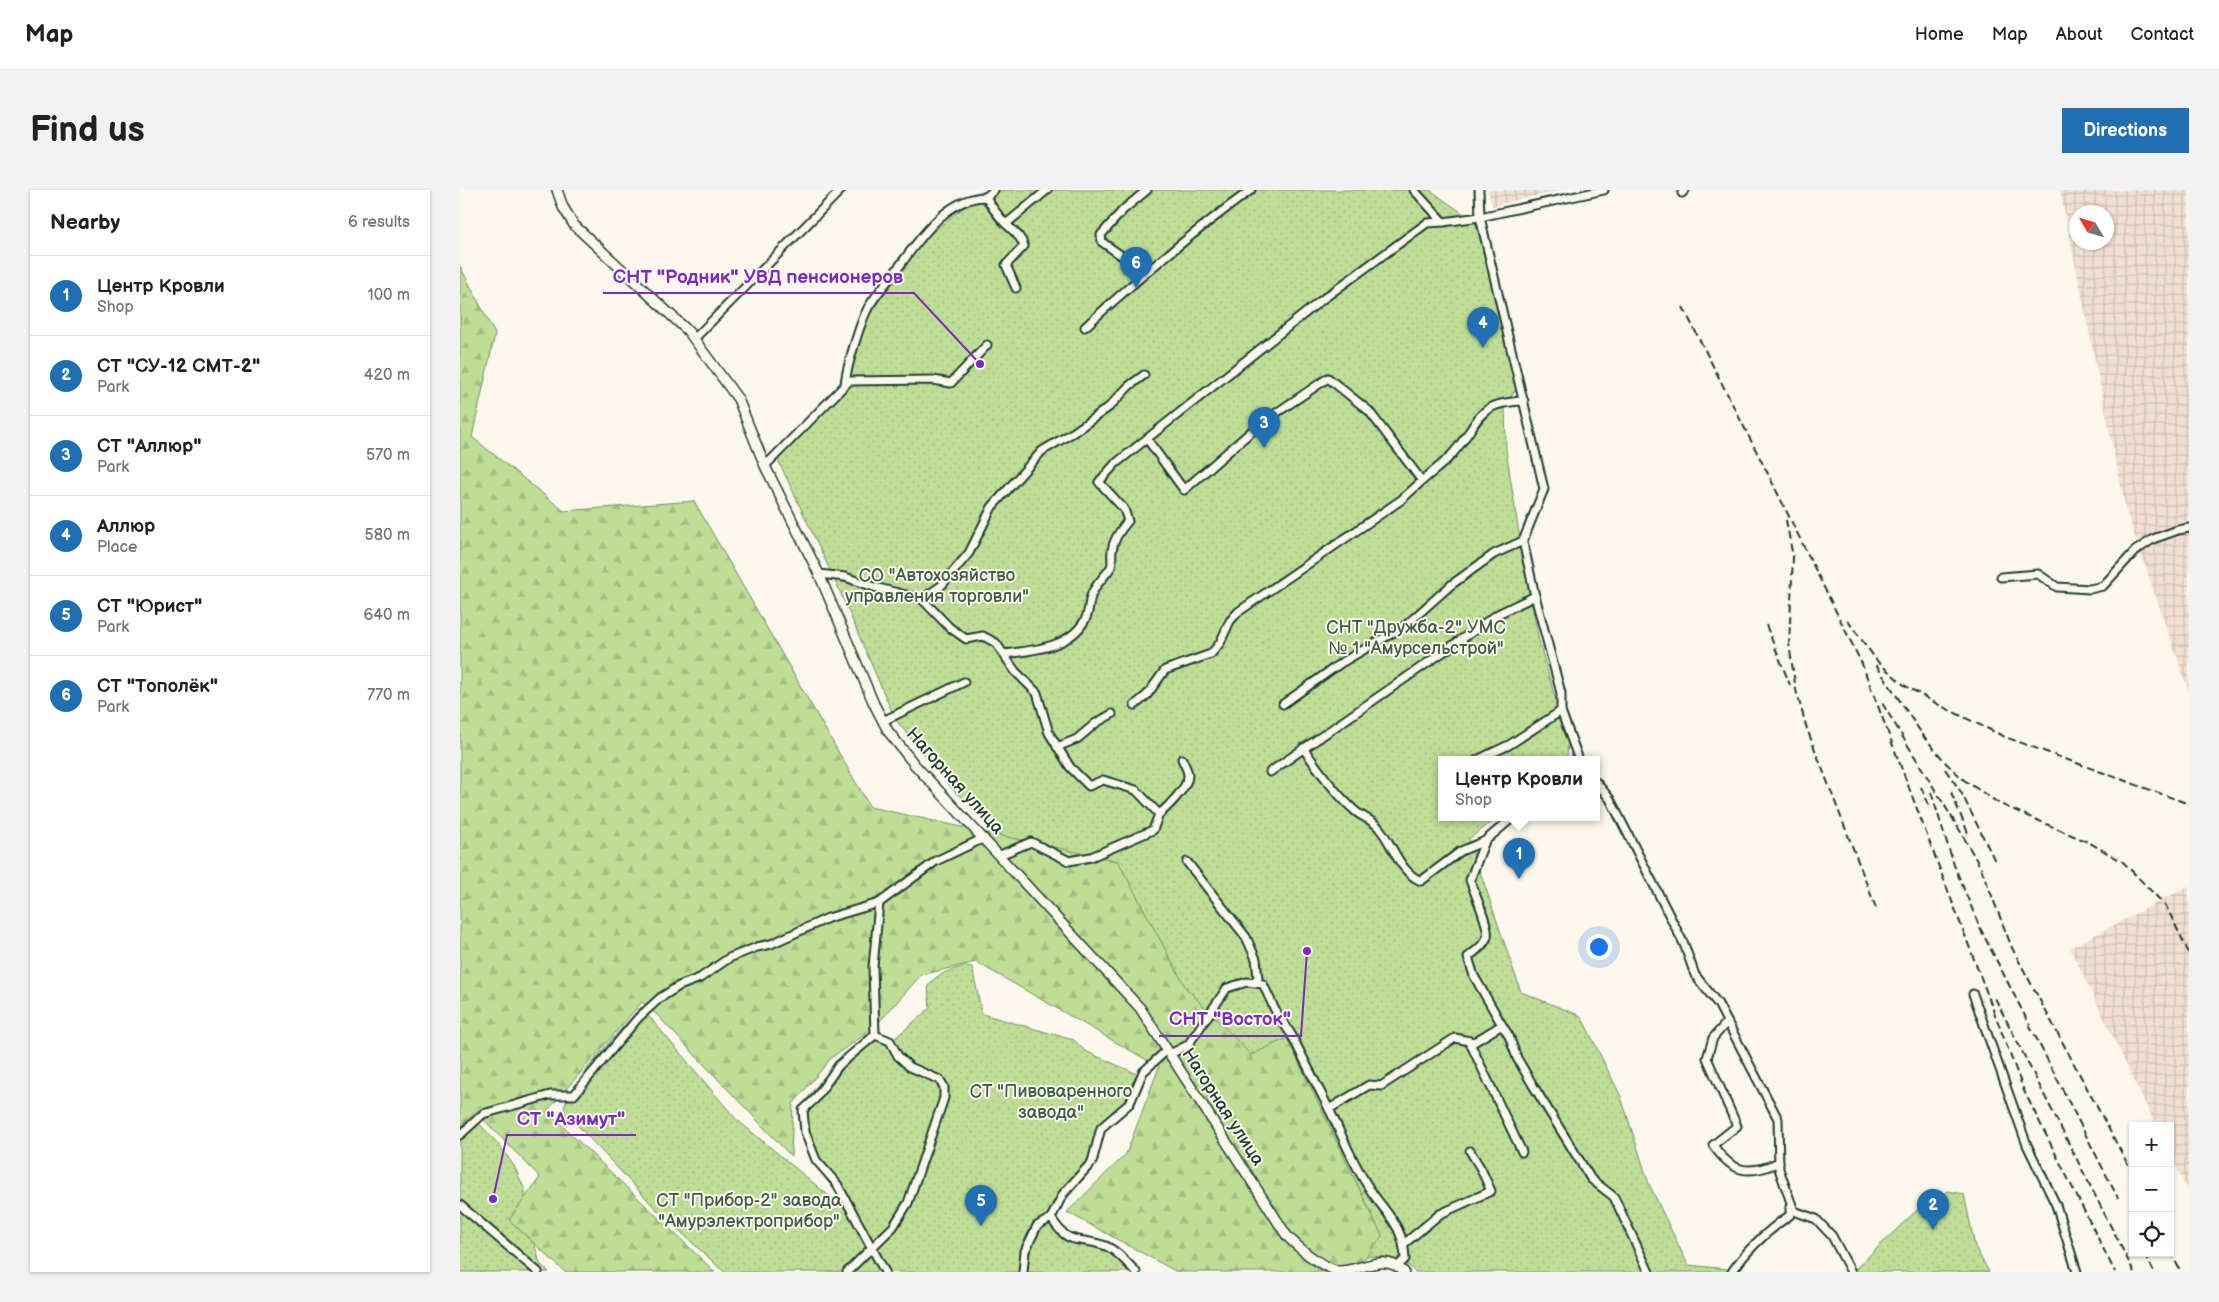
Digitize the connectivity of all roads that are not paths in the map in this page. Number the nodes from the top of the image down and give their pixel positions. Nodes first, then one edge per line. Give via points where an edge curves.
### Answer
1 (557, 190) edge
2 (841, 190) edge
3 (994, 190) edge
4 (1046, 190) edge
5 (1147, 190) edge
6 (1251, 190) edge
7 (1414, 190) edge
8 (1478, 190) edge
9 (1604, 190) edge
10 (986, 197) junction
11 (1480, 218) junction
12 (1443, 222) junction
13 (1006, 224) junction
14 (1122, 256) dead end
15 (1016, 288) dead end
16 (1085, 327) dead end
17 (694, 339) junction
18 (987, 345) dead end
19 (1144, 375) dead end
20 (845, 385) junction
21 (1524, 401) junction
22 (1147, 439) junction
23 (765, 466) junction
24 (1422, 480) junction
25 (2189, 528) edge
26 (1523, 541) junction
27 (818, 574) junction
28 (2001, 577) dead end
29 (1535, 596) junction
30 (922, 598) junction
31 (1004, 654) junction
32 (964, 682) dead end
33 (1284, 704) dead end
34 (1135, 705) dead end
35 (1561, 711) junction
36 (1112, 714) dead end
37 (883, 721) junction
38 (1057, 747) junction
39 (1303, 748) junction
40 (1485, 756) edge
41 (1578, 756) edge
42 (1182, 759) dead end
43 (1270, 772) dead end
44 (1600, 787) edge
45 (1159, 814) junction
46 (1508, 821) edge
47 (984, 838) junction
48 (1485, 841) junction
49 (1000, 855) junction
50 (1187, 862) dead end
51 (879, 903) junction
52 (1254, 982) junction
53 (1973, 994) dead end
54 (1727, 1022) junction
55 (1502, 1025) junction
56 (875, 1035) junction
57 (1469, 1041) junction
58 (1168, 1052) junction
59 (1329, 1109) junction
60 (460, 1135) edge
61 (1470, 1151) dead end
62 (1522, 1152) dead end
63 (1779, 1162) junction
64 (1789, 1199) junction
65 (460, 1205) edge
66 (1051, 1218) junction
67 (1404, 1244) junction
68 (872, 1248) junction
69 (1401, 1269) edge
70 (1354, 1270) edge
71 (538, 1272) edge
72 (847, 1272) edge
73 (885, 1272) edge
74 (1023, 1272) edge
75 (1136, 1272) edge
76 (1648, 1272) edge
77 (1732, 1272) edge
78 (1851, 1272) edge
79 (2077, 1272) edge

1 - 17 street, Нагорная улица via 574,225
2 - 17 street
3 - 10 street
4 - 13 street
5 - 14 street via 1101,235 1102,242
6 - 16 street via 1137,280
7 - 12 street
8 - 11 street
9 - 11 street
10 - 13 street
10 - 20 street via 976,197 952,208 927,231 882,288 867,309 846,372
11 - 12 street
11 - 21 street
12 - 22 street via 1427,223 1323,298
13 - 15 street via 1023,240 1024,246 1006,265
17 - 23 street, Нагорная улица via 738,399
18 - 20 street via 951,383 933,380 849,381
19 - 30 street via 1109,407 1042,452 992,507 969,553 941,586
20 - 23 street
21 - 24 street via 1502,402 1481,412 1454,453
21 - 26 street via 1544,489
22 - 24 street via 1184,490 1260,424 1328,378 1369,411
22 - 31 street via 1115,464 1099,482 1124,509 1128,521 1112,549 1112,566 1091,595 1086,618 1074,635 1058,643
23 - 27 street, Нагорная улица
24 - 34 street via 1401,500 1238,612 1211,654 1165,670 1148,695
25 - 28 street via 2134,551 2103,586 2090,589 2057,587 2038,574
26 - 29 street
26 - 33 street via 1494,554 1451,585 1406,625 1341,663
27 - 30 street via 845,577
27 - 37 street, Нагорная улица
29 - 35 street via 1561,694
29 - 39 street via 1498,614
30 - 31 street via 949,627 966,639 983,636 996,643
31 - 38 street via 1015,671 1037,693 1049,733
32 - 37 street
35 - 40 street
35 - 41 street
36 - 38 street via 1077,739
37 - 47 street, Нагорная улица via 914,764
38 - 45 street via 1070,767 1090,786 1103,780 1136,790
39 - 43 street
39 - 48 street via 1339,796 1379,827 1414,878 1421,881 1461,851
42 - 45 street via 1188,775 1187,783
44 - 54 street via 1610,799 1667,910 1695,975 1718,1004
45 - 49 street via 1153,830 1091,857 1069,861 1031,842
46 - 48 street
47 - 49 street, Нагорная улица
47 - 51 street via 936,861
48 - 55 street via 1470,880 1487,936 1468,957 1474,976
49 - 58 street, Нагорная улица via 1140,1008
50 - 52 street via 1246,937 1256,959 1258,978
51 - 56 street via 873,967
51 - 60 street via 828,918 771,944 729,958 700,978 678,986 638,1018 574,1095 550,1095 483,1114
52 - 58 street via 1227,988 1188,1045
52 - 59 street via 1263,984
53 - 79 street via 2027,1146 2056,1205
54 - 63 street via 1778,1119
54 - 63 street via 1713,1038 1707,1058 1737,1126 1713,1145 1733,1166 1748,1171 1761,1171
55 - 57 street via 1474,1042
55 - 76 street via 1534,1087 1591,1179 1614,1197
56 - 68 street via 839,1065 803,1110 805,1132 816,1160 837,1184
56 - 68 street via 890,1041 898,1056 910,1067 940,1080 944,1098 908,1203
57 - 59 street via 1455,1038 1380,1086 1369,1085
57 - 62 street
58 - 66 street via 1162,1053 1143,1072 1130,1103 1101,1128 1092,1162 1063,1194
58 - 70 street, Нагорная улица via 1287,1236 1306,1255 1339,1271
59 - 67 street via 1369,1188 1392,1218
61 - 67 street via 1491,1191 1440,1214
63 - 64 street
64 - 77 street via 1790,1215 1744,1254
64 - 78 street via 1794,1211 1816,1219 1832,1236
65 - 71 street
66 - 74 street via 1037,1226 1025,1251
66 - 75 street via 1061,1233 1078,1242 1104,1245
67 - 69 street via 1405,1259
68 - 72 street
68 - 73 street
69 - 70 street, Нагорная улица via 1386,1262

